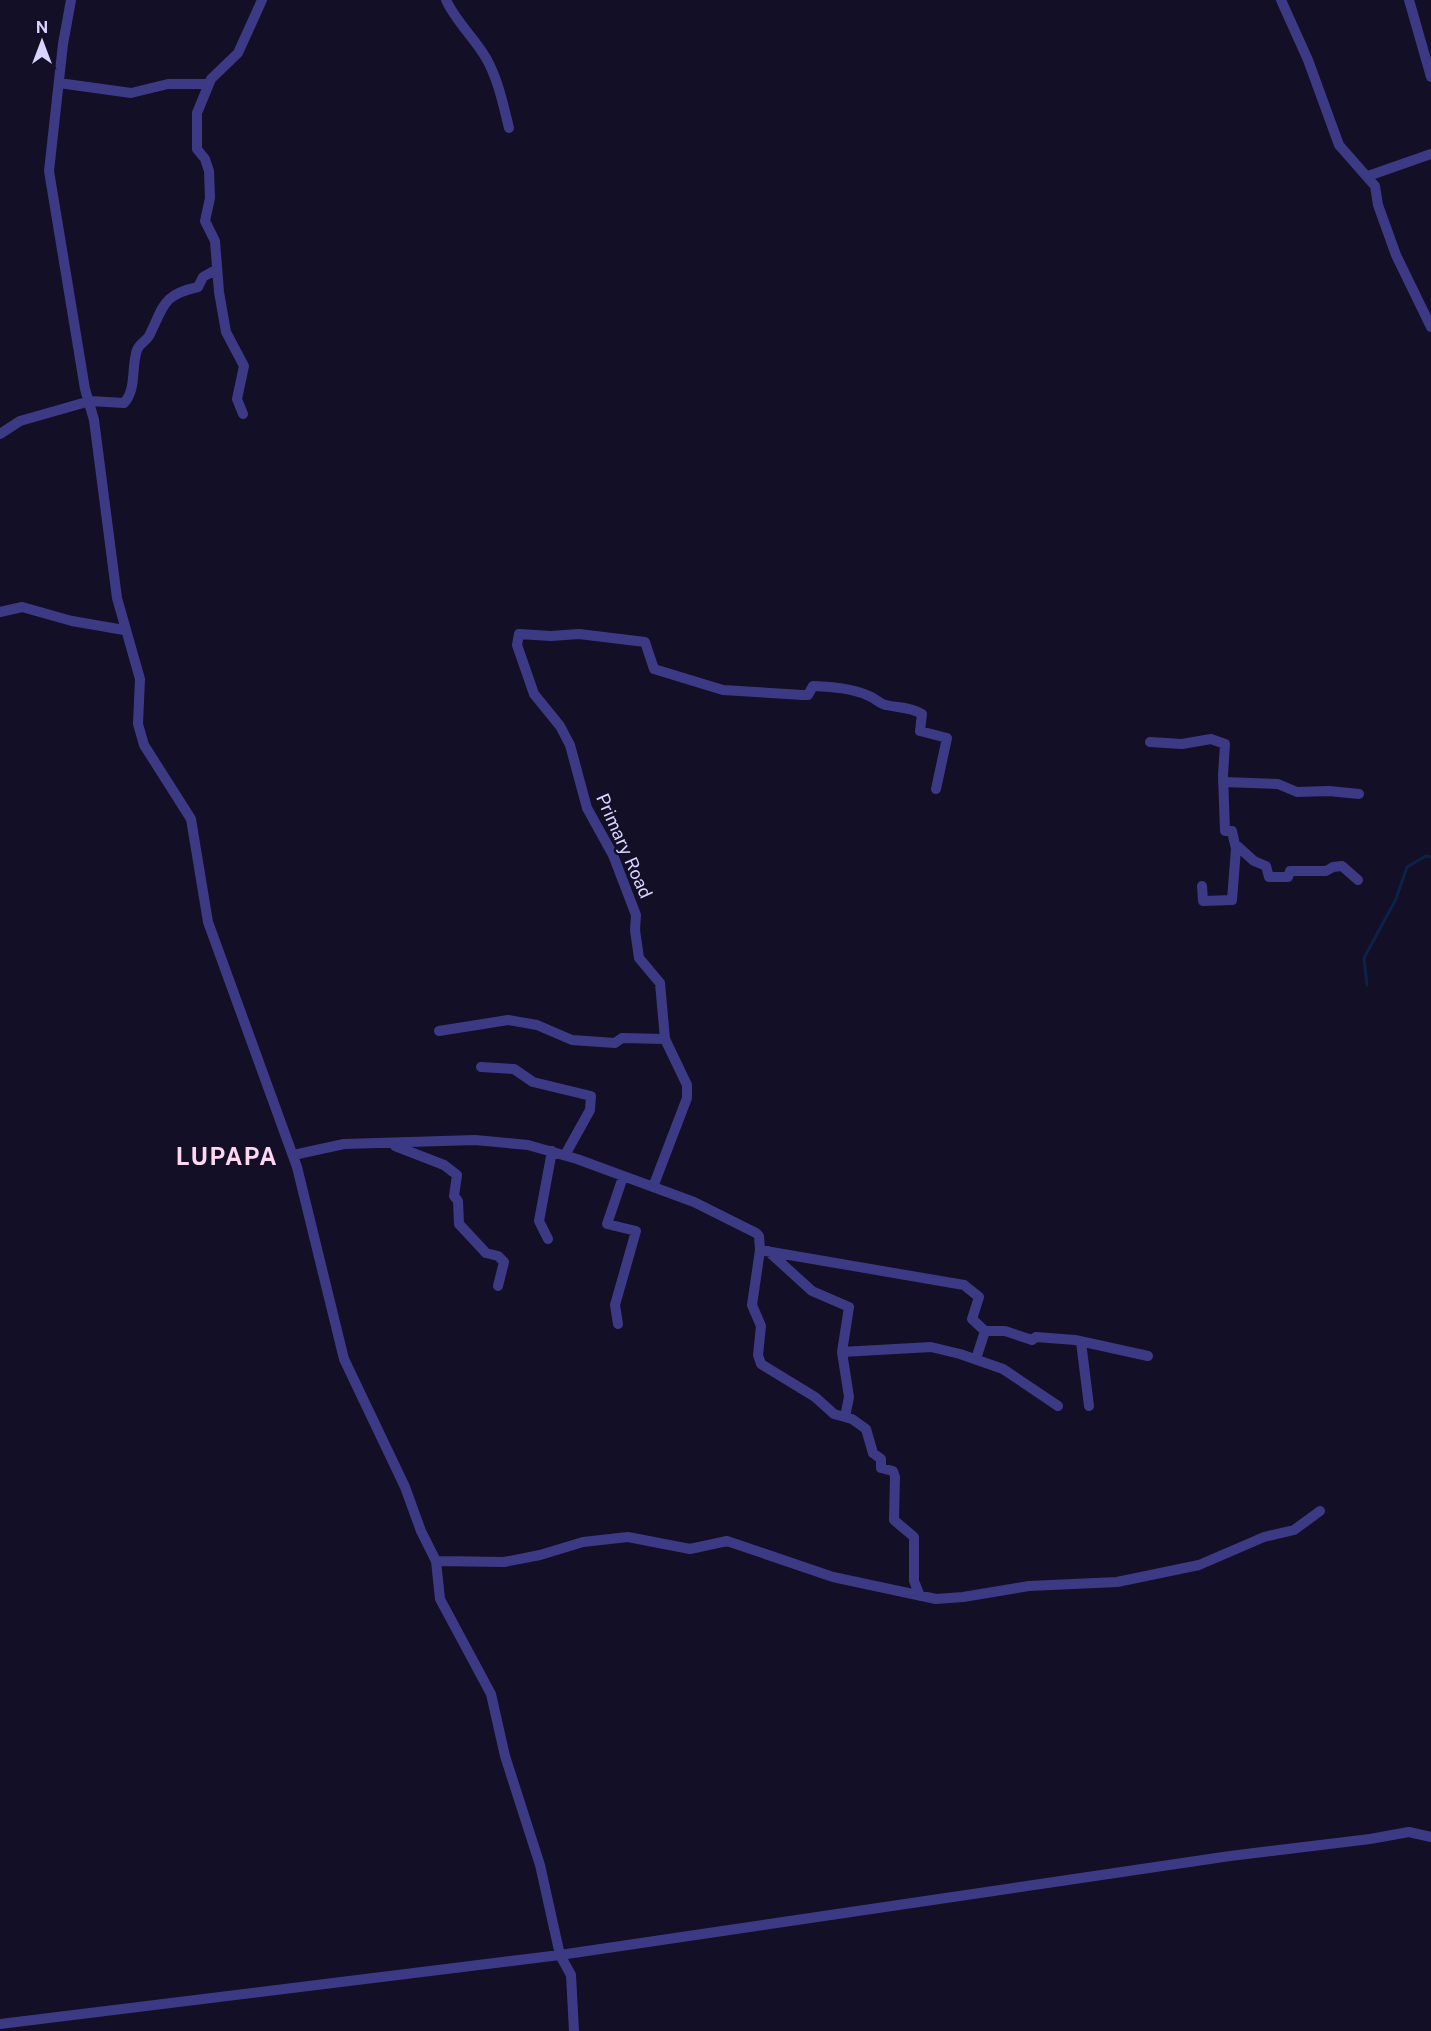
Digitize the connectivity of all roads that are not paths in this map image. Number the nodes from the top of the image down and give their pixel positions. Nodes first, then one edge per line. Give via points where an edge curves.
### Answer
1 (71, 0) edge
2 (262, 0) edge
3 (446, 0) edge
4 (1281, 0) edge
5 (1409, 0) edge
6 (1431, 77) edge
7 (59, 83) junction
8 (209, 84) junction
9 (509, 128) dead end
10 (1431, 154) edge
11 (1368, 176) junction
12 (217, 269) junction
13 (1431, 327) edge
14 (90, 401) junction
15 (243, 414) dead end
16 (0, 434) edge
17 (0, 612) edge
18 (124, 630) junction
19 (1150, 742) dead end
20 (1223, 782) junction
21 (936, 789) dead end
22 (1359, 794) dead end
23 (1235, 843) junction
24 (1358, 880) dead end
25 (1202, 886) dead end
26 (439, 1031) dead end
27 (665, 1039) junction
28 (481, 1067) dead end
29 (390, 1144) junction
30 (552, 1151) junction
31 (565, 1155) junction
32 (294, 1158) junction
33 (623, 1177) junction
34 (653, 1187) junction
35 (548, 1239) dead end
36 (764, 1250) junction
37 (498, 1286) dead end
38 (618, 1324) dead end
39 (985, 1331) junction
40 (1081, 1341) junction
41 (842, 1352) junction
42 (1148, 1356) dead end
43 (976, 1359) junction
44 (1058, 1406) dead end
45 (1089, 1406) dead end
46 (845, 1417) junction
47 (1320, 1511) dead end
48 (436, 1561) junction
49 (920, 1596) junction
50 (1431, 1837) edge
51 (560, 1954) junction
52 (0, 2024) edge
53 (574, 2031) edge

1 - 7 street
2 - 8 street via 238,53
3 - 9 street via 486,57
4 - 11 street via 1339,145
5 - 6 street
7 - 8 street via 131,93 168,84
7 - 14 street via 49,171 79,360
8 - 12 street via 197,113 196,136 197,149 209,171 210,198 205,221 215,241
10 - 11 street
11 - 13 street via 1396,255
12 - 14 street via 203,277 198,287 179,291 165,304 137,350 130,393 124,403
12 - 15 street via 226,332 244,366 237,399
14 - 16 street via 20,420
14 - 18 street
17 - 18 street via 21,607
18 - 32 street via 140,679 141,735 191,819 208,922
19 - 20 street via 1182,744 1211,739 1226,744
20 - 22 street via 1278,784 1297,792
20 - 23 street via 1225,831 1232,831
21 - 27 street, Primary Road via 947,738 920,731 922,714 918,712 884,705 850,690 813,686 808,695 803,695 723,690 698,684 654,669 645,642 579,634 519,634 517,645 534,694 570,745 587,808 613,855 636,915 639,958 660,983
23 - 24 street via 1254,861 1266,866 1269,877 1342,866
23 - 25 street via 1232,900 1203,901
26 - 27 street via 508,1020 537,1025 572,1040 615,1043 622,1038
27 - 34 street via 687,1085 687,1098
28 - 31 street via 514,1069 533,1082 591,1096 590,1110
29 - 30 street via 475,1140
29 - 32 street via 344,1144
29 - 37 street via 444,1165 456,1175 454,1196 458,1201 459,1224 486,1253 504,1262
30 - 31 street
30 - 35 street via 539,1221
31 - 33 street
32 - 48 street via 344,1359
33 - 34 street
33 - 38 street via 607,1224 636,1231 615,1305
34 - 36 street via 694,1202 756,1233
36 - 39 street via 964,1285 979,1297 972,1319
36 - 41 street via 812,1291 849,1307
36 - 46 street via 752,1305 761,1326 761,1364 815,1397 834,1414
39 - 40 street via 1005,1330 1032,1340 1036,1337
39 - 43 street
40 - 42 street
40 - 45 street
41 - 43 street via 931,1347
41 - 46 street via 849,1397
43 - 44 street via 1003,1369
46 - 49 street via 866,1429 881,1468 893,1471 894,1520 914,1537 914,1581
47 - 49 street via 1294,1530 1264,1537 1199,1565 1117,1582 1029,1586 963,1597
48 - 49 street via 504,1562 583,1542 628,1537 690,1549 727,1541 832,1577
48 - 51 street via 440,1599 491,1694 505,1756 540,1864
50 - 51 street via 1408,1832
51 - 52 street
51 - 53 street via 571,1975

